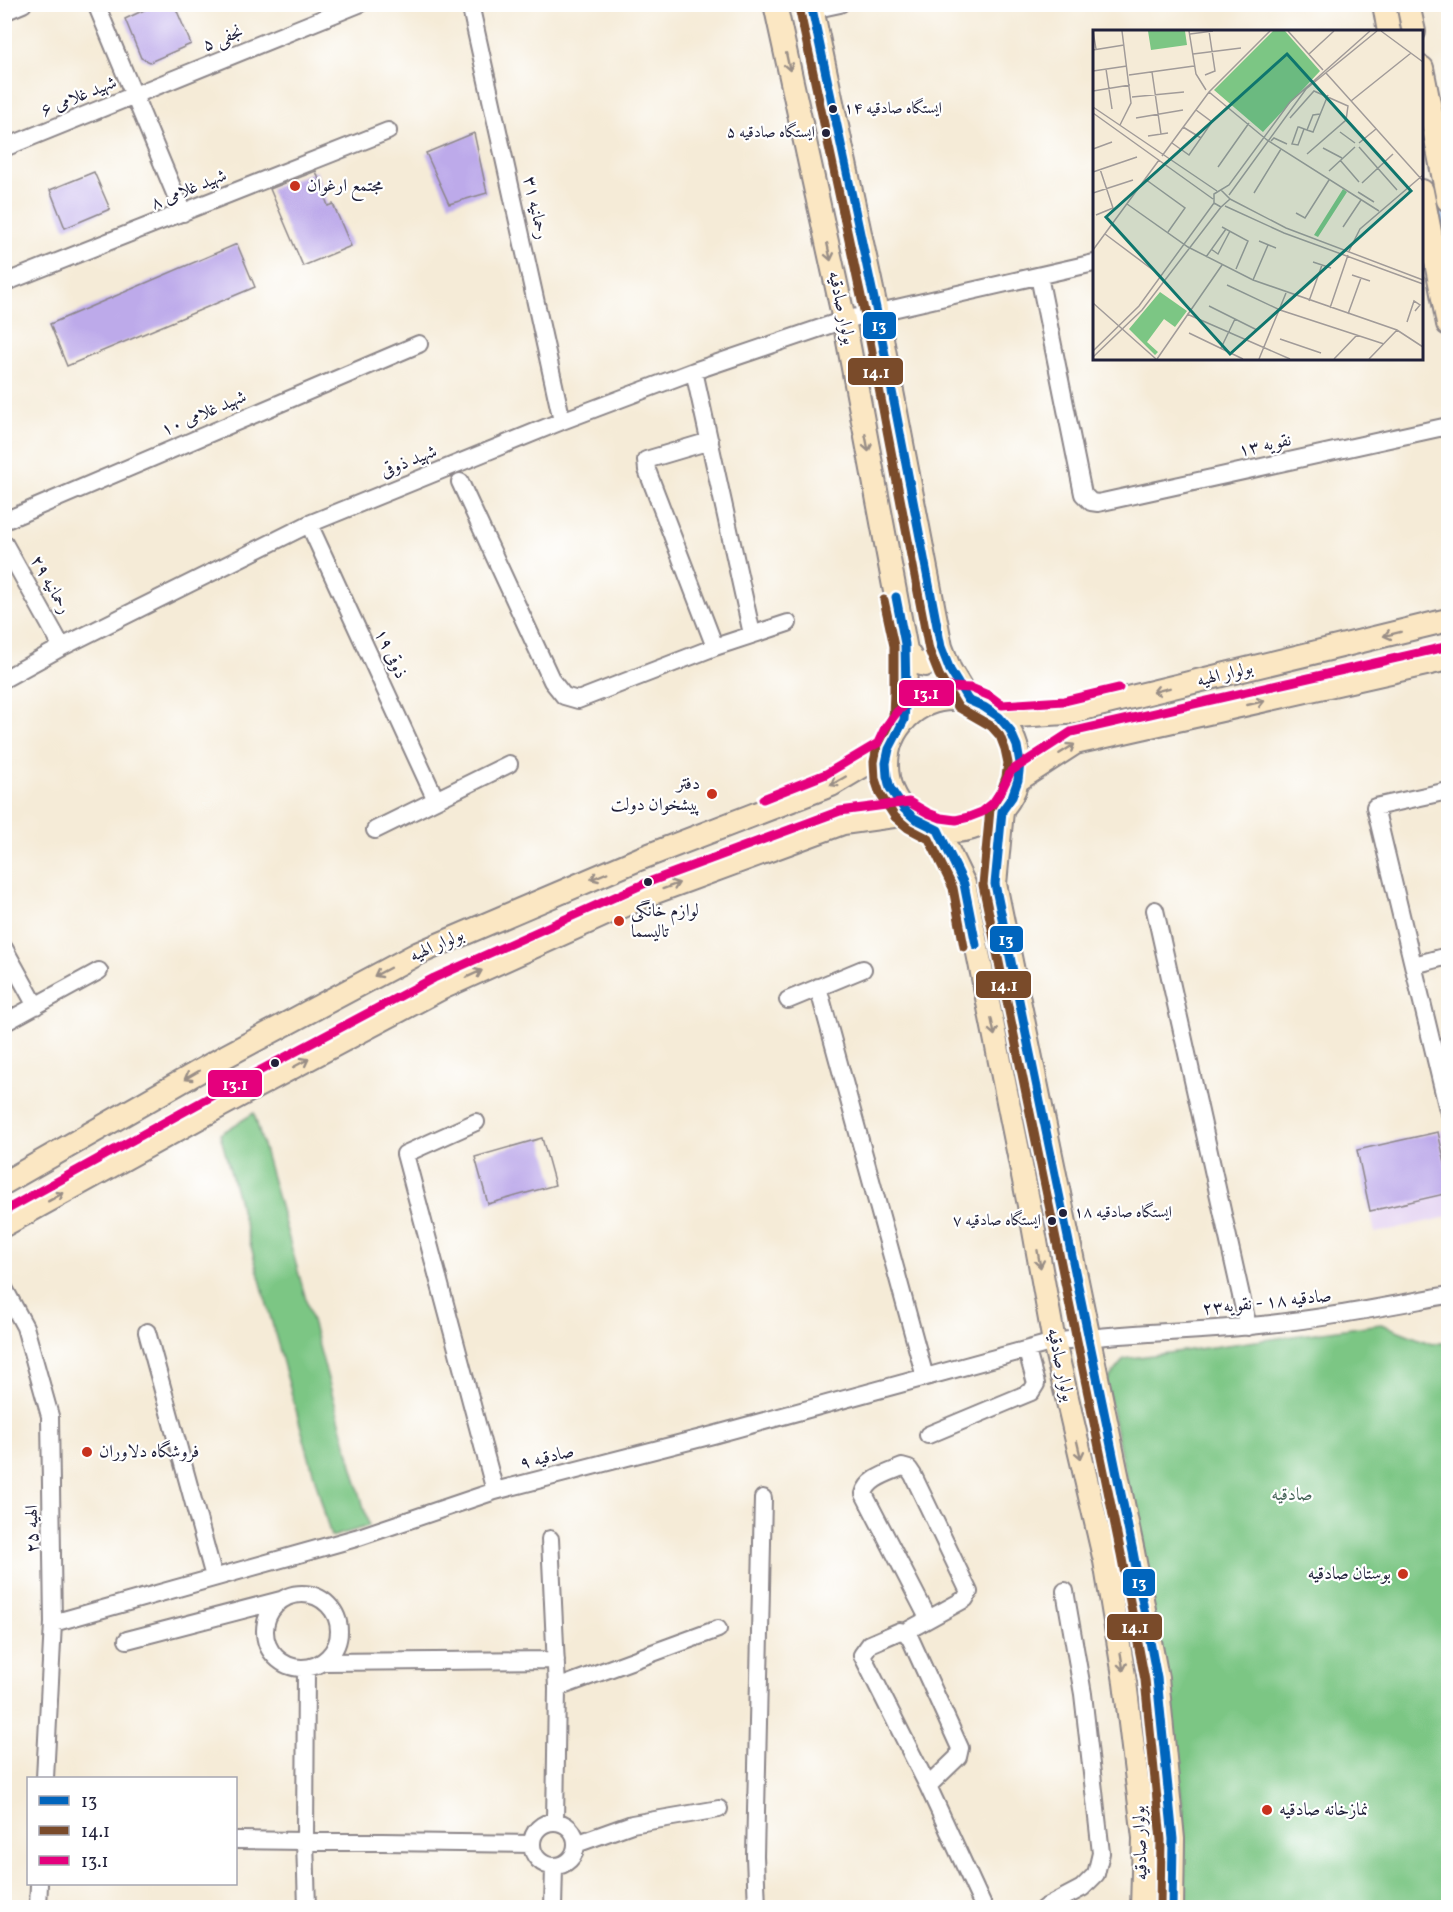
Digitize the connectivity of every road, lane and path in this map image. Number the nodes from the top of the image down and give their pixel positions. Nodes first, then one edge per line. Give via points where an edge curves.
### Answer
1 (22, 4) edge
2 (96, 4) edge
3 (359, 4) edge
4 (470, 4) edge
5 (775, 4) edge
6 (840, 4) edge
7 (1384, 4) edge
8 (1408, 4) edge
9 (811, 7) edge
10 (4, 12) edge
11 (1389, 30) edge
12 (1414, 30) edge
13 (1423, 73) edge
14 (135, 95) junction
15 (388, 131) dead end
16 (4, 148) edge
17 (1423, 196) edge
18 (1449, 200) edge
19 (183, 213) junction
20 (1093, 263) edge
21 (1040, 276) junction
22 (4, 284) edge
23 (877, 313) junction
24 (844, 320) junction
25 (1449, 324) edge
26 (419, 344) dead end
27 (694, 372) junction
28 (562, 421) junction
29 (1449, 426) edge
30 (710, 441) junction
31 (460, 482) dead end
32 (4, 521) edge
33 (309, 524) junction
34 (4, 543) edge
35 (1449, 620) edge
36 (788, 622) dead end
37 (752, 634) junction
38 (62, 646) junction
39 (715, 647) junction
40 (941, 647) junction
41 (906, 650) junction
42 (1449, 659) edge
43 (4, 679) edge
44 (968, 700) junction
45 (999, 717) junction
46 (905, 720) junction
47 (888, 751) junction
48 (509, 764) dead end
49 (1018, 780) junction
50 (1449, 791) edge
51 (436, 800) junction
52 (1002, 811) junction
53 (908, 814) junction
54 (375, 830) dead end
55 (938, 830) junction
56 (1155, 909) dead end
57 (4, 948) edge
58 (1449, 956) edge
59 (1414, 965) junction
60 (864, 969) dead end
61 (99, 971) dead end
62 (818, 987) junction
63 (788, 1000) dead end
64 (36, 1006) junction
65 (4, 1023) edge
66 (1449, 1110) edge
67 (476, 1122) dead end
68 (4, 1183) edge
69 (4, 1225) edge
70 (4, 1288) edge
71 (1449, 1295) edge
72 (1248, 1327) junction
73 (147, 1332) dead end
74 (1089, 1337) junction
75 (1054, 1342) junction
76 (1027, 1351) junction
77 (926, 1377) junction
78 (928, 1435) dead end
79 (495, 1491) junction
80 (763, 1498) dead end
81 (550, 1539) dead end
82 (214, 1577) junction
83 (1065, 1591) dead end
84 (280, 1600) junction
85 (928, 1618) junction
86 (53, 1623) junction
87 (718, 1629) dead end
88 (905, 1632) junction
89 (127, 1640) dead end
90 (556, 1660) junction
91 (324, 1662) junction
92 (306, 1668) junction
93 (557, 1688) junction
94 (45, 1777) edge
95 (928, 1786) junction
96 (719, 1809) dead end
97 (555, 1822) junction
98 (237, 1840) edge
99 (305, 1840) junction
100 (532, 1844) junction
101 (576, 1844) junction
102 (554, 1866) junction
103 (39, 1885) edge
104 (38, 1908) edge
105 (307, 1908) edge
106 (553, 1908) edge
107 (757, 1908) edge
108 (984, 1908) edge
109 (1044, 1908) edge
110 (1142, 1908) edge
111 (1173, 1908) edge

1 - 10 street
2 - 14 street
3 - 14 street, نجفی ۵
4 - 28 street, رحمانیه ۳۱
5 -> 24 main road, بولوار صادقیه
6 - 9 street
7 - 11 main road
8 - 12 main road
9 - 23 main road, بولوار صادقیه
13 - 18 main road
14 - 16 street, شهید غلامی ۶
14 - 19 street
15 - 19 street, شهید غلامی ۸
17 - 25 main road
19 - 22 street, شهید غلامی ۸
20 - 21 street, شهید ذوقی
21 - 23 street, شهید ذوقی
21 - 29 street, نقویه ۱۳ via 1083,494 1091,502
23 - 24 street, شهید ذوقی
23 - 40 main road, بولوار صادقیه
24 - 27 street, شهید ذوقی
24 -> 41 main road, بولوار صادقیه
26 - 32 street, شهید غلامی ۱۰
27 - 28 street, شهید ذوقی
27 - 30 street
28 - 33 street, شهید ذوقی
30 - 37 street
30 - 39 street via 646,460
31 - 39 street via 552,681 564,696 578,700
33 - 38 street, شهید ذوقی
33 - 51 street, ذوقی ۱۹
34 - 38 street, رحمانیه ۲۹
35 -> 45 main road, بولوار الهیه via 1066,713
36 - 37 street
37 - 39 street
38 - 43 street, شهید ذوقی
40 - 41 main road via 935,660 925,665 914,662
40 - 44 main road, بولوار صادقیه
41 - 46 main road, بولوار صادقیه
49 -> 42 main road, بولوار الهیه via 1075,744
44 - 45 main road
44 - 46 main road via 934,702
45 - 49 main road via 1017,746
46 - 47 main road
47 - 53 main road via 890,785
47 -> 68 main road, بولوار الهیه via 831,785 639,859 419,952
48 - 51 street
49 - 52 main road
50 - 59 street via 1375,807
51 - 54 street
52 - 55 main road via 973,829
52 - 74 main road, بولوار صادقیه via 995,884
53 - 55 main road
69 -> 53 main road via 440,989 682,882 843,823
55 -> 75 main road, بولوار صادقیه via 964,884
56 - 72 street
57 - 64 street
58 - 59 street
59 - 66 street
60 - 62 street
61 - 64 street
62 - 63 street
62 - 77 street
64 - 65 street
67 - 79 street via 405,1154
70 - 86 street, الهیه ۲۵ via 25,1327 50,1416
71 - 72 street, صادقیه ۱۸ - نقویه۲۳
72 - 74 street, صادقیه ۱۸ - نقویه۲۳
73 - 82 street
74 - 75 street, صادقیه ۱۸ - نقویه۲۳
74 - 111 main road, بولوار صادقیه via 1156,1678 1173,1839
75 - 76 street, صادقیه ۹
75 -> 110 main road, بولوار صادقیه via 1106,1561 1125,1682 1144,1838
76 - 77 street, صادقیه ۹
76 - 78 street via 1036,1384 1031,1392
77 - 79 street, صادقیه ۹
79 - 82 street, صادقیه ۹ via 356,1538
80 - 107 street
81 - 90 street
82 - 86 street, صادقیه ۹
83 - 109 street via 1083,1694 1101,1853 1096,1874 1082,1888
84 - 89 street
84 - 91 street via 299,1593 318,1596 333,1609 340,1627 339,1637 337,1647
84 - 92 street via 268,1615 265,1634 272,1653 286,1665
85 - 85 street via 864,1494 870,1483 902,1467 913,1475 969,1592 965,1599
85 - 88 street
86 - 94 street, الهیه ۲۵
87 - 93 street
88 - 95 street via 960,1752
88 - 95 street via 870,1644 862,1655
90 - 91 street
90 - 93 street
91 - 92 street
92 - 99 street
93 - 97 street
95 - 108 street
96 - 101 street via 632,1824
97 - 100 street via 539,1828
97 - 101 street via 570,1828
98 - 99 street
99 - 100 street
99 - 105 street
100 - 102 street via 538,1859
101 - 102 street via 570,1860
102 - 106 street
103 - 104 street

